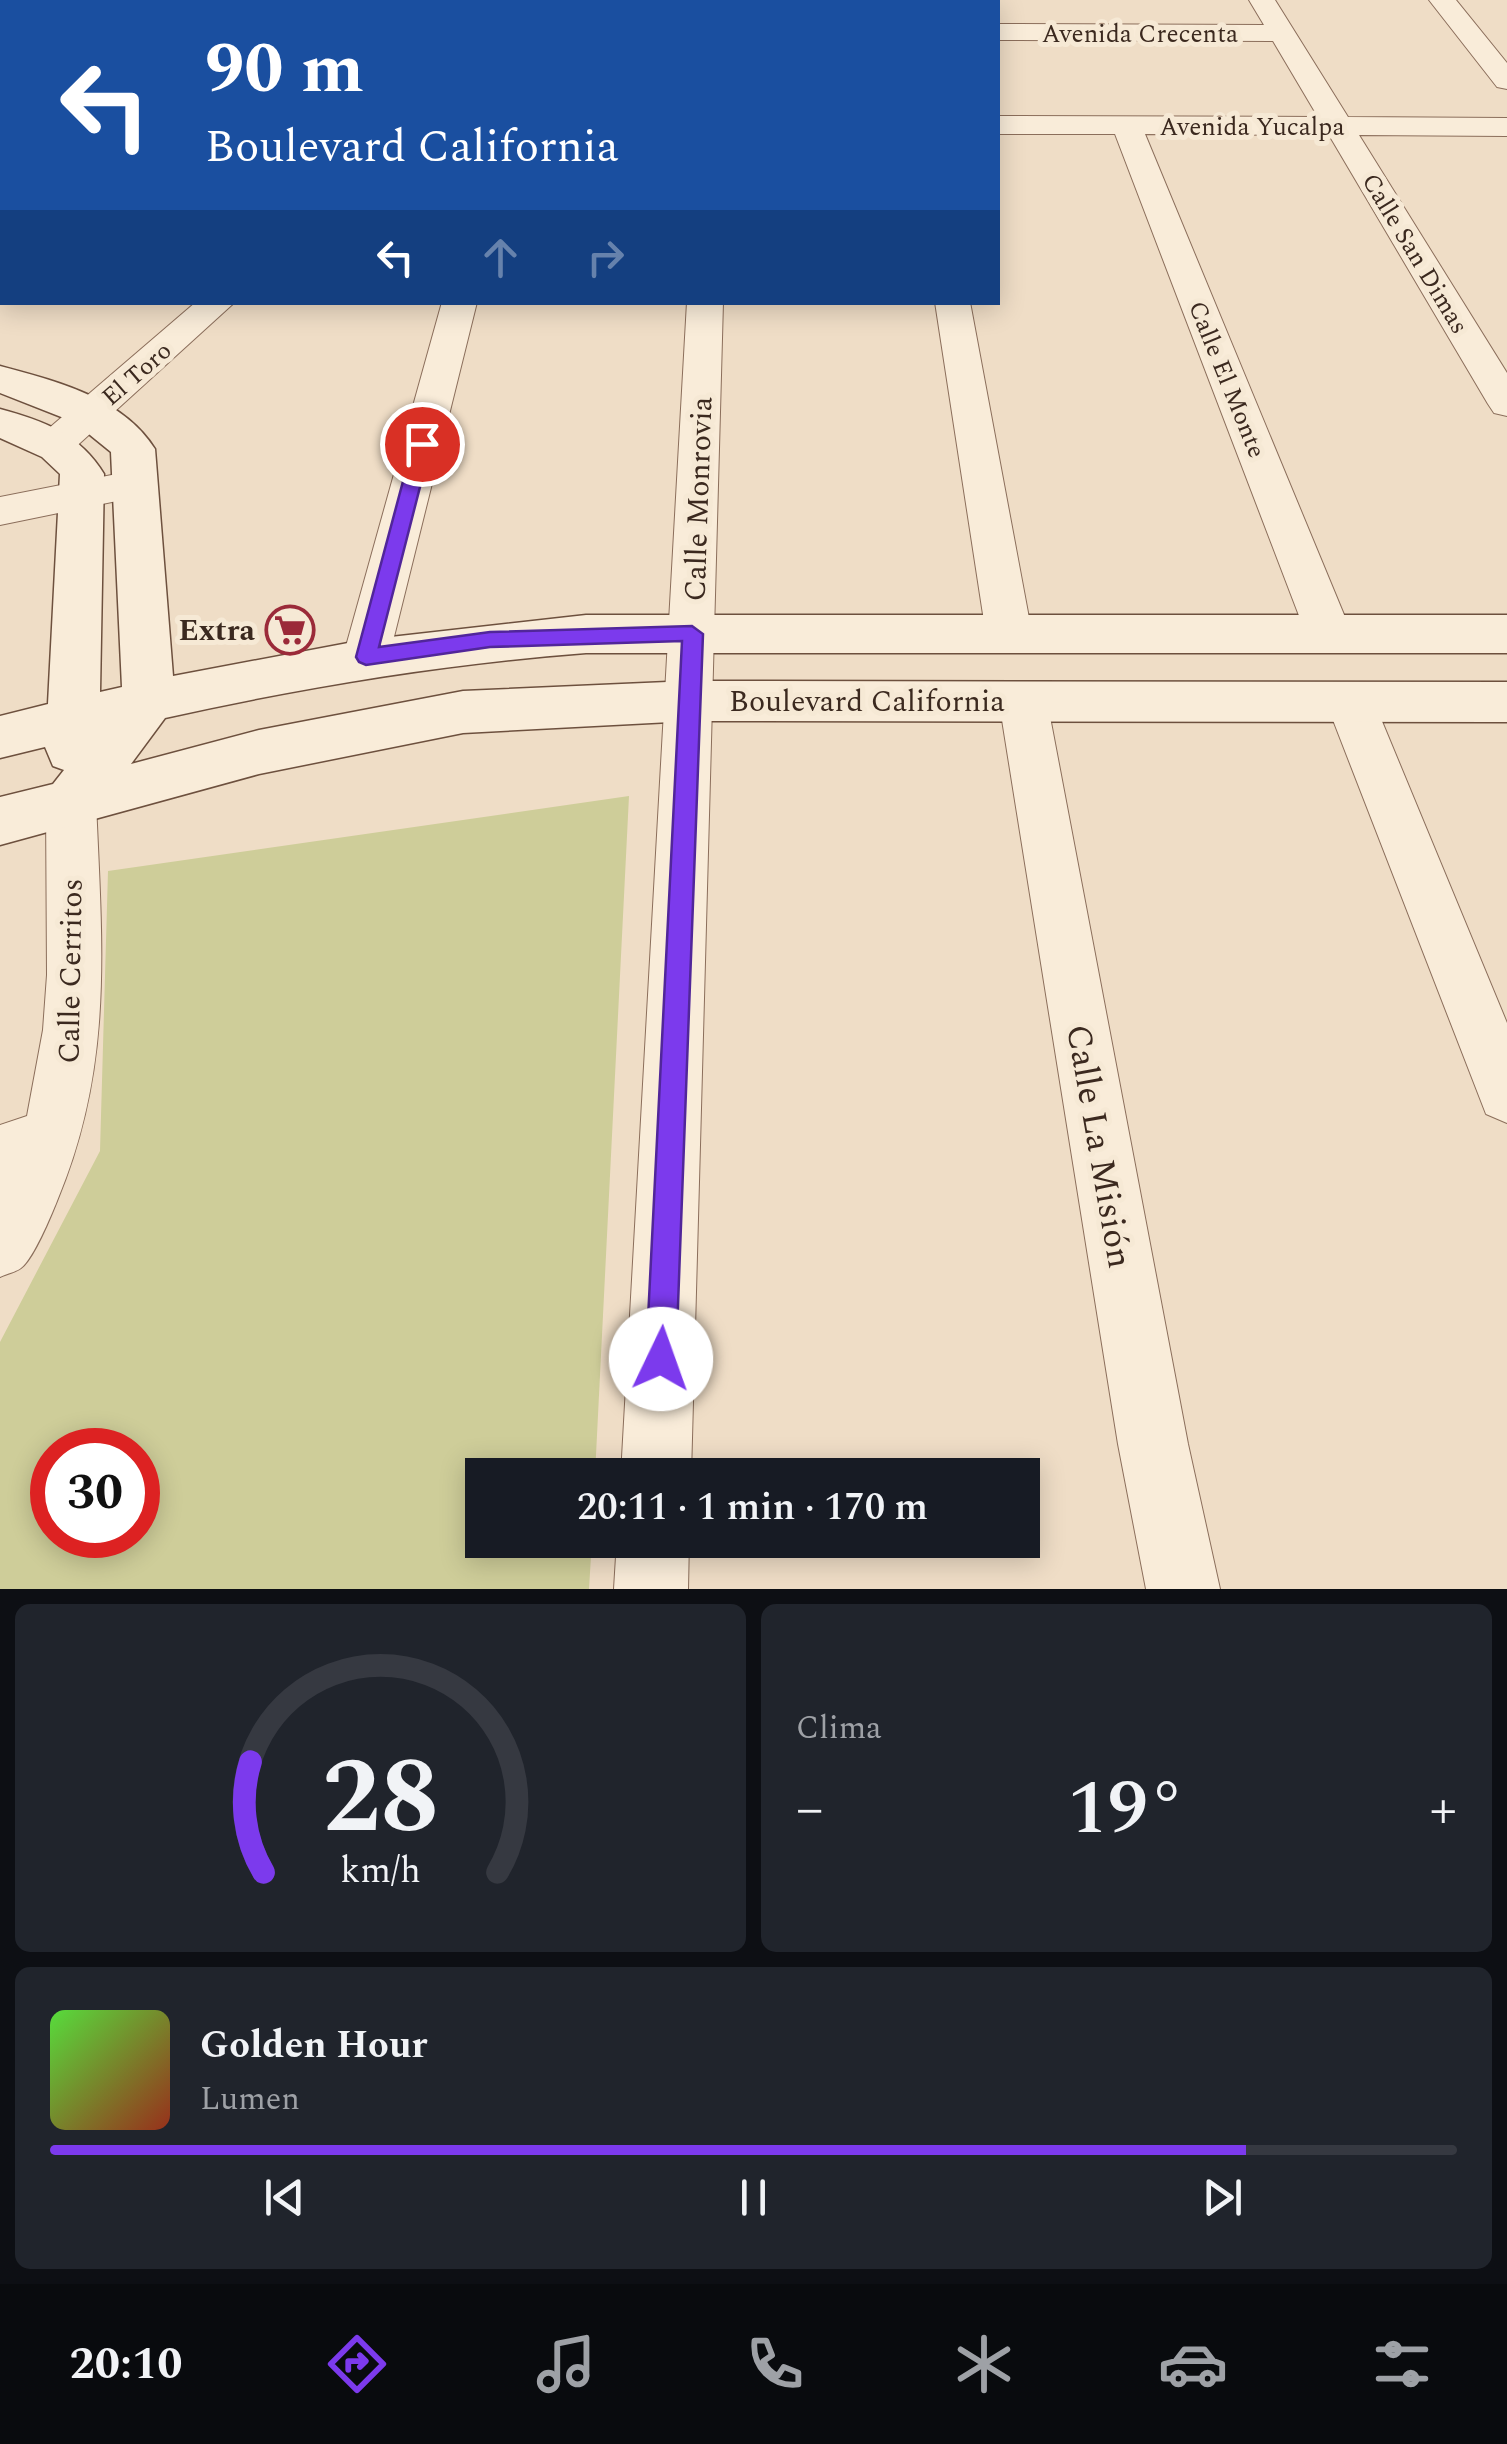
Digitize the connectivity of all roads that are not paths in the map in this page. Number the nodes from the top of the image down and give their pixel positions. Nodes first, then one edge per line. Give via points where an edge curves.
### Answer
1 (1262, 0) edge
2 (1442, 0) edge
3 (1000, 32) edge
4 (1282, 34) junction
5 (1507, 81) edge
6 (1000, 125) edge
7 (1126, 125) junction
8 (1338, 126) junction
9 (1507, 127) edge
10 (215, 305) edge
11 (459, 305) edge
12 (705, 305) edge
13 (953, 305) edge
14 (0, 379) edge
15 (1507, 404) edge
16 (92, 412) junction
17 (0, 423) edge
18 (56, 444) junction
19 (137, 484) junction
20 (84, 494) junction
21 (0, 511) edge
22 (692, 634) junction
23 (1010, 634) junction
24 (1329, 634) junction
25 (1507, 634) edge
26 (366, 657) junction
27 (150, 700) junction
28 (690, 701) junction
29 (1023, 702) junction
30 (1350, 702) junction
31 (1507, 702) edge
32 (73, 718) junction
33 (0, 737) edge
34 (71, 802) junction
35 (0, 821) edge
36 (1507, 1094) edge
37 (26, 1147) edge
38 (0, 1244) edge
39 (657, 1458) edge
40 (652, 1558) edge
41 (651, 1589) edge
42 (1184, 1589) edge

1 - 4 street, Calle San Dimas
2 - 5 street
3 - 4 street, Avenida Crecenta
4 - 8 street, Calle San Dimas
6 - 7 street, Avenida Yucalpa
7 - 8 street, Avenida Yucalpa
7 - 24 street, Calle El Monte
8 - 9 street, Avenida Yucalpa
8 - 15 street, Calle San Dimas
10 - 16 street, El Toro
11 - 26 street
12 - 22 street, Calle Monrovia
13 - 23 street
14 - 16 street
16 - 18 street, El Toro
16 - 19 street via 118,428 133,448
17 - 18 street
18 - 20 street via 82,474
19 - 20 street
19 - 27 street
20 - 21 street
20 - 32 street, Calle Cerritos
22 - 23 street
22 - 26 street via 490,640
22 - 28 street, Calle Monrovia
23 - 24 street
24 - 25 street
26 - 27 street
27 - 32 street
27 - 34 street
28 - 29 street, Boulevard California
28 - 34 street, Boulevard California via 444,715 259,752
28 - 39 street, Calle Monrovia
29 - 30 street, Boulevard California
29 - 42 street, Calle La Misión via 1152,1444
30 - 31 street, Boulevard California
30 - 36 street
32 - 33 street
32 - 34 street, Calle Cerritos
34 - 35 street, Boulevard California
34 - 37 street, Calle Cerritos via 74,1042
37 - 38 street, Calle Cerritos via 14,1222
40 - 41 street

